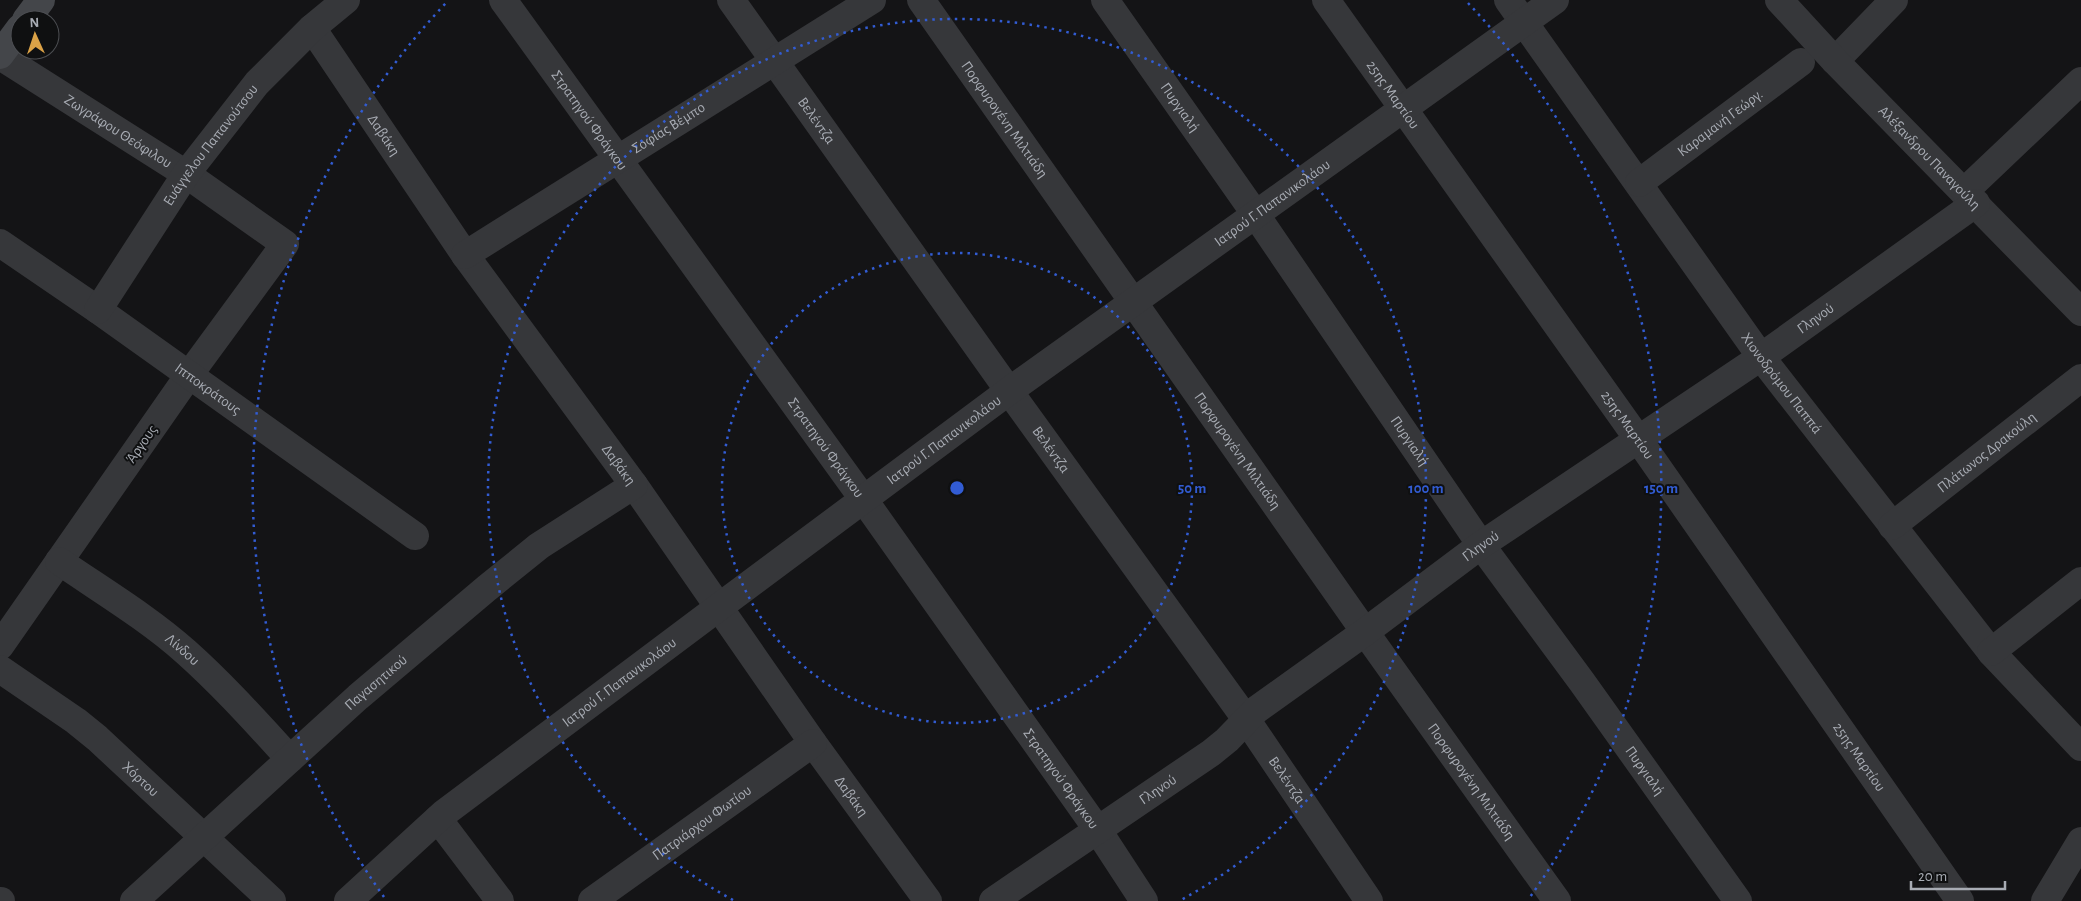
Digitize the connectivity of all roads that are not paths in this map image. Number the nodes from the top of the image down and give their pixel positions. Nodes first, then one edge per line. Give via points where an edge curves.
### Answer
1 (346, 0) edge
2 (503, 0) edge
3 (731, 0) edge
4 (872, 0) edge
5 (921, 0) edge
6 (1105, 0) edge
7 (1326, 0) edge
8 (1508, 0) edge
9 (1555, 0) edge
10 (1779, 0) edge
11 (1894, 0) edge
12 (1524, 22) junction
13 (312, 28) junction
14 (10, 42) edge
15 (0, 55) edge
16 (1835, 61) junction
17 (774, 62) junction
18 (1802, 62) dead end
19 (2081, 81) edge
20 (1403, 108) junction
21 (618, 159) junction
22 (186, 174) junction
23 (1639, 184) junction
24 (1970, 197) junction
25 (1256, 214) junction
26 (0, 243) edge
27 (285, 244) joint
28 (465, 255) junction
29 (1134, 302) junction
30 (98, 310) junction
31 (2081, 312) edge
32 (1761, 357) junction
33 (189, 375) junction
34 (2081, 378) edge
35 (1009, 391) junction
36 (1638, 439) junction
37 (634, 485) junction
38 (864, 500) junction
39 (1892, 526) junction
40 (415, 536) dead end
41 (1481, 545) junction
42 (59, 561) junction
43 (2081, 581) edge
44 (719, 607) junction
45 (1365, 632) junction
46 (0, 646) edge
47 (1991, 652) junction
48 (0, 669) edge
49 (1246, 720) junction
50 (812, 743) junction
51 (2081, 747) edge
52 (290, 759) junction
53 (438, 819) junction
54 (1097, 829) junction
55 (205, 837) junction
56 (2081, 841) edge
57 (607, 896) edge
58 (134, 901) edge
59 (272, 901) edge
60 (348, 901) edge
61 (500, 901) edge
62 (928, 901) edge
63 (993, 901) edge
64 (1144, 901) edge
65 (1369, 901) edge
66 (1557, 901) edge
67 (1738, 901) edge
68 (1960, 901) edge
69 (2045, 901) edge

1 - 13 street, Ευάγγελου Παπανούτσου
2 - 21 street, Στρατηγού Φράγκου
3 - 17 street, Βελέντζα
4 - 17 street, Σοφίας Βέμπο
5 - 29 street, Πορφυρογένη Μιλτιάδη
6 - 25 street, Πυργιαλή
7 - 20 street, 25ης Μαρτίου
8 - 12 street, Χιονοδρόμου Παππά
9 - 12 street, Ιατρού Γ. Παπανικολάου
10 - 16 street, Αλέξανδρου Παναγούλη
11 - 16 street
12 - 20 street, Ιατρού Γ. Παπανικολάου
12 - 23 street, Χιονοδρόμου Παππά
13 - 22 street, Ευάγγελου Παπανούτσου via 256,83
13 - 28 street, Δαβάκη
14 - 15 main road
15 - 22 street, Ζωγράφου Θεόφιλου
16 - 24 street, Αλέξανδρου Παναγούλη
17 - 21 street, Σοφίας Βέμπο
17 - 35 street, Βελέντζα
18 - 23 street, Καραμανή Γεώργ.
19 - 24 street, Γληνού
20 - 25 street, Ιατρού Γ. Παπανικολάου
20 - 36 street, 25ης Μαρτίου
21 - 28 street, Σοφίας Βέμπο
21 - 38 street, Στρατηγού Φράγκου
22 - 27 street, Ζωγράφου Θεόφιλου
22 - 30 street, Ευάγγελου Παπανούτσου
23 - 32 street, Χιονοδρόμου Παππά
24 - 31 street, Αλέξανδρου Παναγούλη
24 - 32 street, Γληνού
25 - 29 street, Ιατρού Γ. Παπανικολάου
25 - 41 street, Πυργιαλή
26 - 30 street, Ιπποκράτους
27 - 33 street, Άργους
28 - 37 street, Δαβάκη
29 - 35 street, Ιατρού Γ. Παπανικολάου
29 - 45 street, Πορφυρογένη Μιλτιάδη
30 - 33 street, Ιπποκράτους
32 - 36 street, Γληνού
32 - 39 street, Χιονοδρόμου Παππά
33 - 40 street, Ιπποκράτους
33 - 42 street, Άργους
34 - 39 street, Πλάτωνος Δρακούλη
35 - 38 street, Ιατρού Γ. Παπανικολάου
35 - 49 street, Βελέντζα
36 - 41 street, Γληνού
36 - 68 street, 25ης Μαρτίου
37 - 44 street, Δαβάκη
37 - 52 street, Παγασητικού via 540,546 358,697
38 - 44 street, Ιατρού Γ. Παπανικολάου
38 - 54 street, Στρατηγού Φράγκου
39 - 47 street, Χιονοδρόμου Παππά
41 - 45 street, Γληνού
41 - 67 street, Πυργιαλή
42 - 46 street, Άργους
42 - 52 street, Λίνδου via 185,651 232,695
43 - 47 street
44 - 50 street, Δαβάκη
44 - 53 street, Ιατρού Γ. Παπανικολάου
45 - 49 street, Γληνού
45 - 66 street, Πορφυρογένη Μιλτιάδη
47 - 51 street, Χιονοδρόμου Παππά
48 - 55 street, Χόρτου via 97,738
49 - 54 street, Γληνού via 1211,753
49 - 65 street, Βελέντζα
50 - 57 street, Πατριάρχου Φωτίου
50 - 62 street, Δαβάκη
52 - 55 street, Παγασητικού
53 - 60 street, Ιατρού Γ. Παπανικολάου
53 - 61 street
54 - 63 street, Γληνού
54 - 64 street, Στρατηγού Φράγκου
55 - 58 street, Παγασητικού
55 - 59 street, Χόρτου
56 - 69 street

